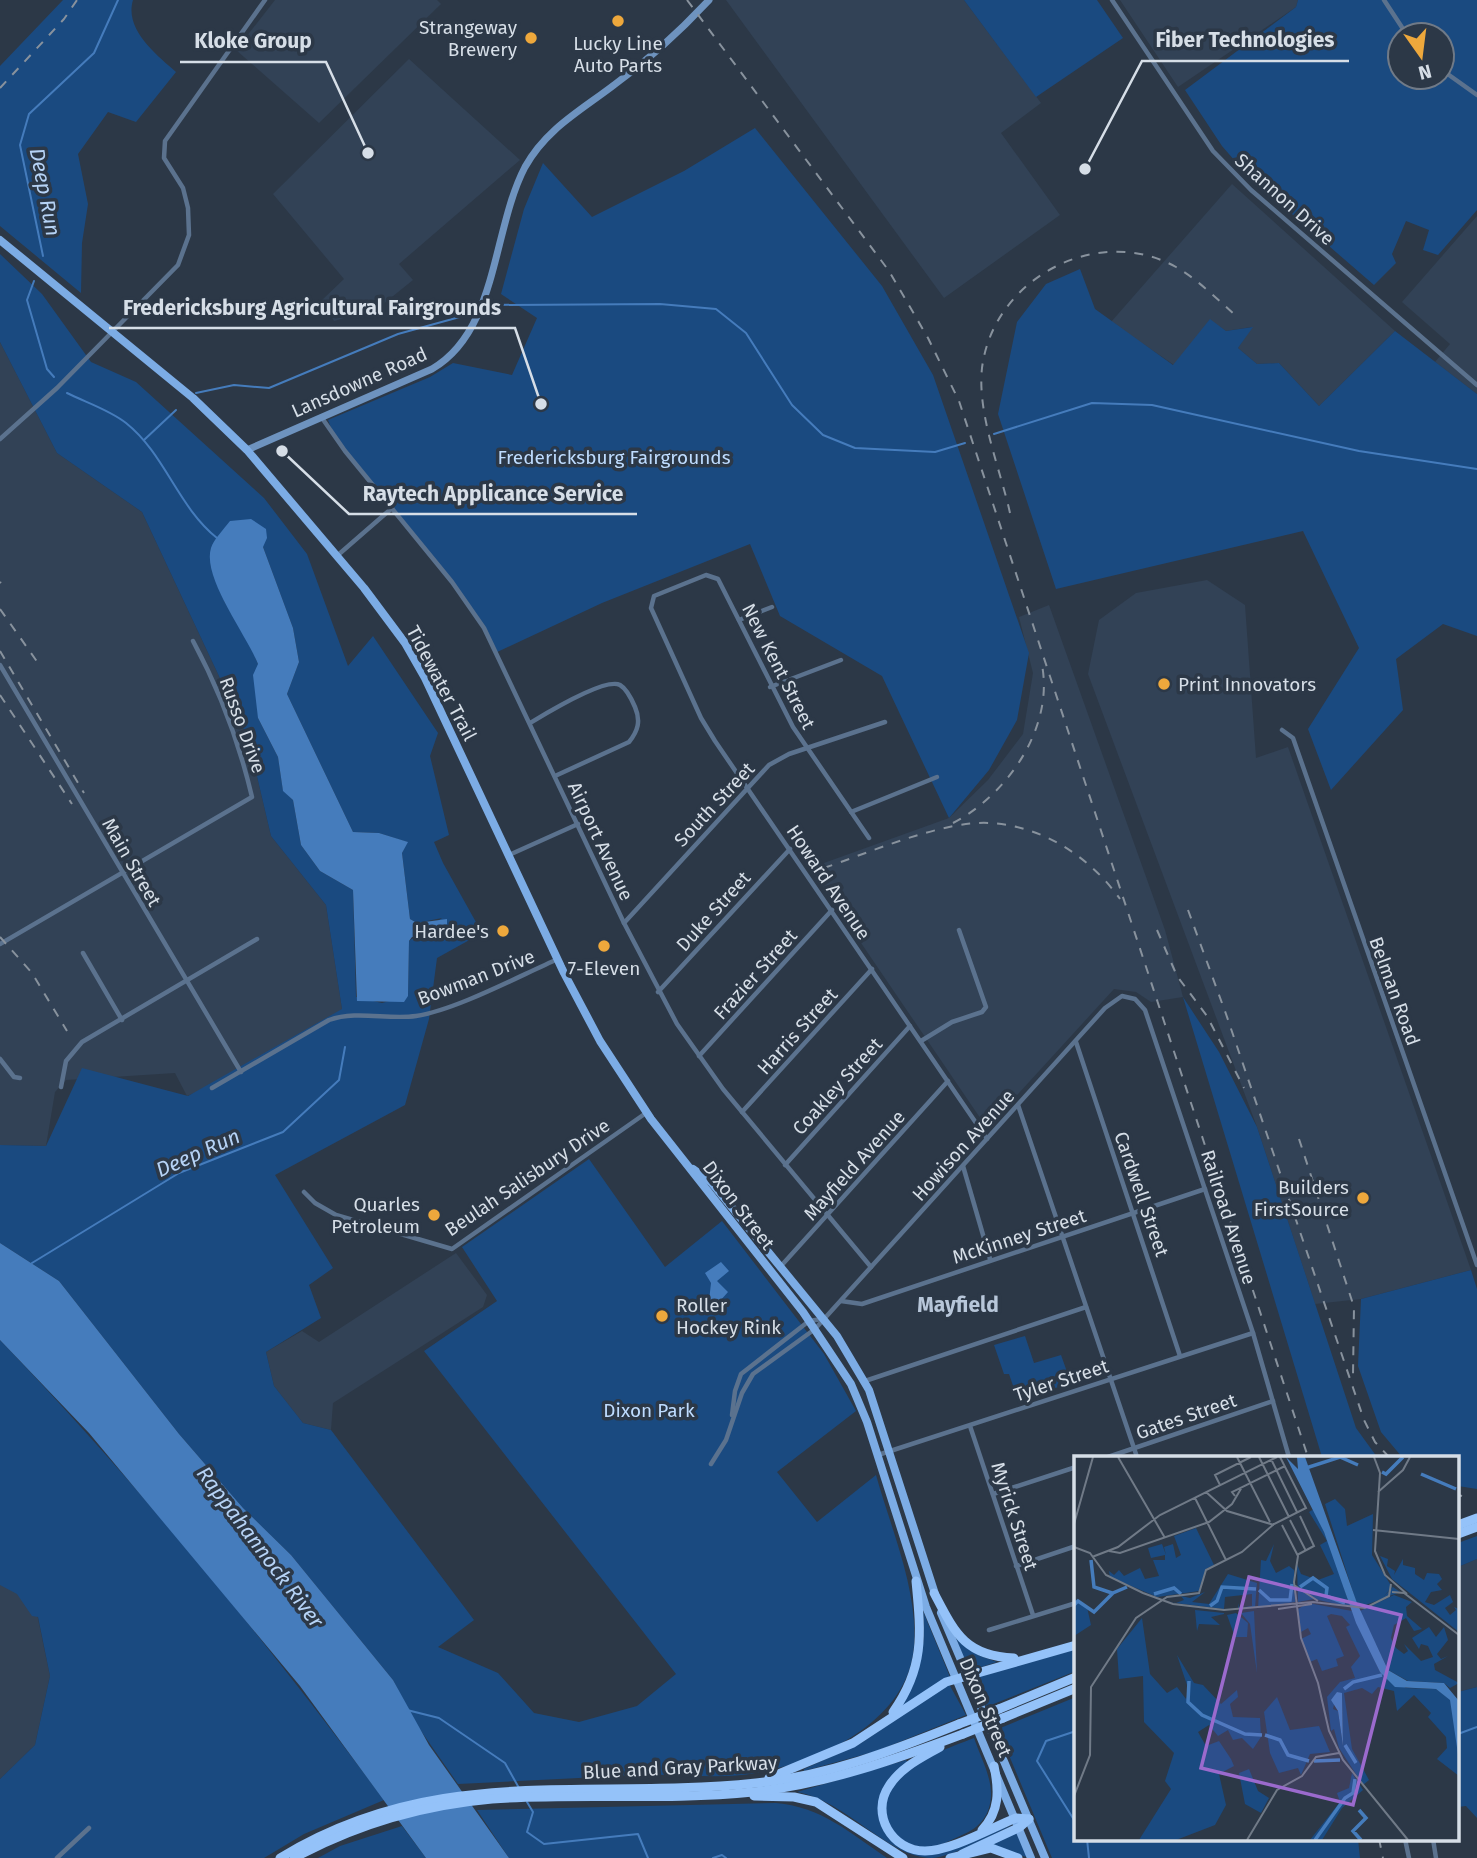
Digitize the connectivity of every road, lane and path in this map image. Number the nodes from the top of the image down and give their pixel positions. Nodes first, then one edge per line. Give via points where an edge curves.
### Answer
1 (265, 0) edge
2 (709, 0) edge
3 (1112, 0) edge
4 (1384, 0) edge
5 (1398, 21) edge
6 (1456, 80) edge
7 (1477, 95) edge
8 (0, 240) edge
9 (111, 334) junction
10 (1477, 385) edge
11 (321, 416) junction
12 (0, 439) edge
13 (247, 450) junction
14 (392, 508) junction
15 (337, 556) junction
16 (772, 607) dead end
17 (739, 620) junction
18 (662, 632) joint
19 (192, 641) dead end
20 (841, 660) dead end
21 (0, 665) edge
22 (771, 687) junction
23 (885, 722) dead end
24 (530, 723) junction
25 (1282, 730) dead end
26 (806, 748) junction
27 (555, 776) junction
28 (937, 777) dead end
29 (747, 787) junction
30 (851, 812) junction
31 (578, 824) junction
32 (869, 838) dead end
33 (790, 849) junction
34 (509, 855) junction
35 (121, 871) junction
36 (832, 910) junction
37 (624, 923) junction
38 (959, 930) dead end
39 (257, 939) dead end
40 (0, 944) edge
41 (83, 953) dead end
42 (558, 959) junction
43 (872, 969) junction
44 (185, 983) junction
45 (658, 992) junction
46 (1127, 996) joint
47 (122, 1020) junction
48 (911, 1026) junction
49 (921, 1041) junction
50 (1076, 1041) junction
51 (699, 1056) junction
52 (0, 1059) edge
53 (241, 1072) junction
54 (20, 1079) dead end
55 (948, 1081) junction
56 (61, 1087) dead end
57 (212, 1088) dead end
58 (1018, 1105) junction
59 (646, 1112) junction
60 (742, 1112) junction
61 (987, 1139) junction
62 (785, 1164) junction
63 (688, 1165) junction
64 (963, 1166) junction
65 (1205, 1189) junction
66 (304, 1192) dead end
67 (1134, 1212) junction
68 (828, 1215) junction
69 (1062, 1236) junction
70 (990, 1259) junction
71 (1477, 1265) edge
72 (780, 1266) junction
73 (871, 1267) junction
74 (841, 1301) junction
75 (1086, 1307) junction
76 (822, 1319) junction
77 (809, 1321) junction
78 (815, 1329) junction
79 (1253, 1333) junction
80 (1180, 1356) junction
81 (1110, 1379) junction
82 (864, 1381) junction
83 (1273, 1401) junction
84 (732, 1422) junction
85 (970, 1426) junction
86 (1134, 1449) junction
87 (889, 1452) junction
88 (878, 1455) junction
89 (1111, 1456) edge
90 (1137, 1456) edge
91 (1289, 1456) edge
92 (711, 1464) dead end
93 (1074, 1468) edge
94 (993, 1494) junction
95 (1477, 1518) edge
96 (1460, 1524) edge
97 (1477, 1527) edge
98 (1460, 1533) edge
99 (1074, 1547) edge
100 (1016, 1566) junction
101 (916, 1581) junction
102 (934, 1593) junction
103 (1074, 1604) edge
104 (1033, 1615) junction
105 (989, 1630) dead end
106 (1074, 1646) edge
107 (1033, 1656) junction
108 (967, 1676) junction
109 (1074, 1678) edge
110 (957, 1680) junction
111 (1074, 1689) edge
112 (1001, 1713) junction
113 (886, 1720) junction
114 (961, 1729) junction
115 (994, 1766) junction
116 (752, 1784) junction
117 (556, 1794) junction
118 (706, 1794) junction
119 (1029, 1819) junction
120 (362, 1823) junction
121 (1018, 1823) junction
122 (89, 1828) dead end
123 (978, 1834) junction
124 (1405, 1840) edge
125 (1433, 1840) edge
126 (323, 1844) junction
127 (962, 1854) junction
128 (57, 1858) edge
129 (280, 1858) edge
130 (294, 1858) edge
131 (300, 1858) edge
132 (903, 1858) edge
133 (950, 1858) edge
134 (1018, 1858) edge
135 (1031, 1858) edge
136 (1045, 1858) edge
137 (1409, 1858) edge
138 (1436, 1858) edge

1 - 9 street via 165,141 164,158 183,188 188,208 189,235 183,255 172,273
2 - 11 main road, Lansdowne Road via 629,74 558,125 537,149 510,203 479,314 451,356 432,369
3 - 10 street, Shannon Drive via 1213,151 1251,190
4 - 5 street
6 - 7 street
8 - 9 main road, Tidewater Trail
9 - 12 street
9 - 13 main road, Tidewater Trail via 193,398
11 - 13 main road, Lansdowne Road
11 - 14 street, Airport Avenue
13 - 15 main road, Tidewater Trail
14 - 15 street
14 - 24 street, Airport Avenue via 475,614
15 - 34 main road, Tidewater Trail via 417,662
16 - 17 street
17 - 18 street, New Kent Street via 712,575 658,594 651,604
17 - 22 street, New Kent Street
18 - 29 street, Howard Avenue via 701,718
19 - 35 street, Russo Drive via 214,681 252,797
20 - 22 street
21 - 35 street, Main Street
22 - 26 street, New Kent Street
23 - 26 street, South Street
24 - 27 street, Airport Avenue
24 - 27 street via 589,690 612,683 621,685 631,698 639,715 637,732 629,742
25 - 71 street, Belman Road via 1293,738
26 - 29 street, South Street via 777,760
26 - 30 street, New Kent Street
27 - 31 street, Airport Avenue
28 - 30 street
29 - 33 street, Howard Avenue
29 - 37 street, South Street
30 - 32 street, New Kent Street
31 - 34 street
31 - 37 street, Airport Avenue
33 - 36 street, Howard Avenue
33 - 45 street, Duke Street
34 - 42 main road, Tidewater Trail
35 - 40 street
35 - 44 street, Main Street
36 - 43 street, Howard Avenue
36 - 51 street, Frazier Street
37 - 45 street, Airport Avenue
38 - 49 street via 986,1007
39 - 44 street
41 - 47 street
42 - 53 street, Bowman Drive via 432,1012 402,1017 346,1015 329,1020
42 - 59 main road, Tidewater Trail via 600,1041
43 - 48 street, Howard Avenue
43 - 60 street, Harris Street
44 - 47 street
44 - 53 street, Main Street
45 - 51 street, Airport Avenue
46 - 50 street, Howison Avenue via 1110,1002
46 - 65 street, Railroad Avenue via 1145,1010
47 - 56 street via 75,1047 62,1068
48 - 49 street, Howard Avenue
48 - 62 street, Coakley Street
49 - 55 street, Howard Avenue
50 - 58 street, Howison Avenue
50 - 67 street, Cardwell Street
51 - 60 street, Airport Avenue
52 - 54 street
53 - 57 street, Bowman Drive
55 - 61 street, Howard Avenue
55 - 68 street, Mayfield Avenue
58 - 61 street, Howison Avenue
58 - 69 street
59 - 63 main road, Tidewater Trail
59 - 66 street, Beulah Salisbury Drive via 452,1249 336,1214
60 - 62 street, Airport Avenue
61 - 64 street, Howison Avenue
62 - 68 street, Airport Avenue
63 - 72 main road, Dixon Street via 711,1182
63 - 77 main road, Dixon Street
64 - 70 street
64 - 73 street, Howison Avenue
65 - 67 street, McKinney Street
65 - 79 street, Railroad Avenue
67 - 69 street, McKinney Street
67 - 80 street, Cardwell Street
68 - 72 street, Mayfield Avenue
68 - 73 street, Airport Avenue
69 - 70 street, McKinney Street
69 - 75 street
70 - 74 street, McKinney Street via 862,1304
72 - 76 main road, Dixon Street
73 - 74 street, Howison Avenue
74 - 76 street, Howison Avenue
75 - 81 street
75 - 82 street
76 - 77 street
76 - 78 street
76 - 82 main road, Dixon Street
77 - 78 main road, Dixon Street
77 - 84 street via 741,1374 734,1391
78 - 84 street via 753,1374
78 - 88 main road, Dixon Street via 851,1384
79 - 80 street, Tyler Street
79 - 83 street, Railroad Avenue
80 - 81 street, Tyler Street
81 - 85 street, Tyler Street
81 - 86 street
82 - 87 main road, Dixon Street
83 - 86 street, Gates Street
83 - 91 street, Railroad Avenue
84 - 92 street
85 - 87 street, Tyler Street
85 - 94 street, Myrick Street
86 - 89 street, Gates Street
86 - 90 street
87 - 88 street, Tyler Street
87 - 102 main road, Dixon Street
88 - 101 main road, Dixon Street
93 - 94 street
94 - 100 street, Myrick Street
95 - 96 highway
97 - 98 highway
99 - 100 street
100 - 104 street, Myrick Street
101 - 110 main road, Dixon Street
101 - 113 highway via 919,1654 907,1689
102 - 107 highway via 951,1626 972,1648 1001,1657
102 - 108 main road, Dixon Street
103 - 104 street
104 - 105 street
106 - 107 highway
107 - 108 highway
108 - 110 highway
108 - 119 main road, Dixon Street
109 - 112 highway, Blue and Gray Parkway
110 - 113 highway via 928,1691
110 - 115 main road, Dixon Street
111 - 112 highway, Blue and Gray Parkway
112 - 114 highway, Blue and Gray Parkway, bridge
113 - 116 highway via 832,1754
114 - 116 highway, Blue and Gray Parkway via 844,1767
114 - 118 highway, Blue and Gray Parkway via 833,1778 778,1789
114 - 123 highway via 896,1777 884,1796 884,1820 895,1840 916,1850 940,1849
115 - 121 main road, Dixon Street
115 - 123 highway via 997,1802
116 - 117 highway, Blue and Gray Parkway
117 - 118 highway, Blue and Gray Parkway
117 - 120 highway, Blue and Gray Parkway via 465,1793 414,1803
118 - 132 highway via 816,1802
119 - 121 highway
119 - 136 main road, Dixon Street
120 - 126 highway, Blue and Gray Parkway
120 - 129 highway, Blue and Gray Parkway
121 - 123 highway
121 - 127 highway
121 - 135 main road, Dixon Street
122 - 128 street
124 - 137 street
125 - 138 street
126 - 130 highway
126 - 131 highway
127 - 133 highway
127 - 134 highway via 991,1848

